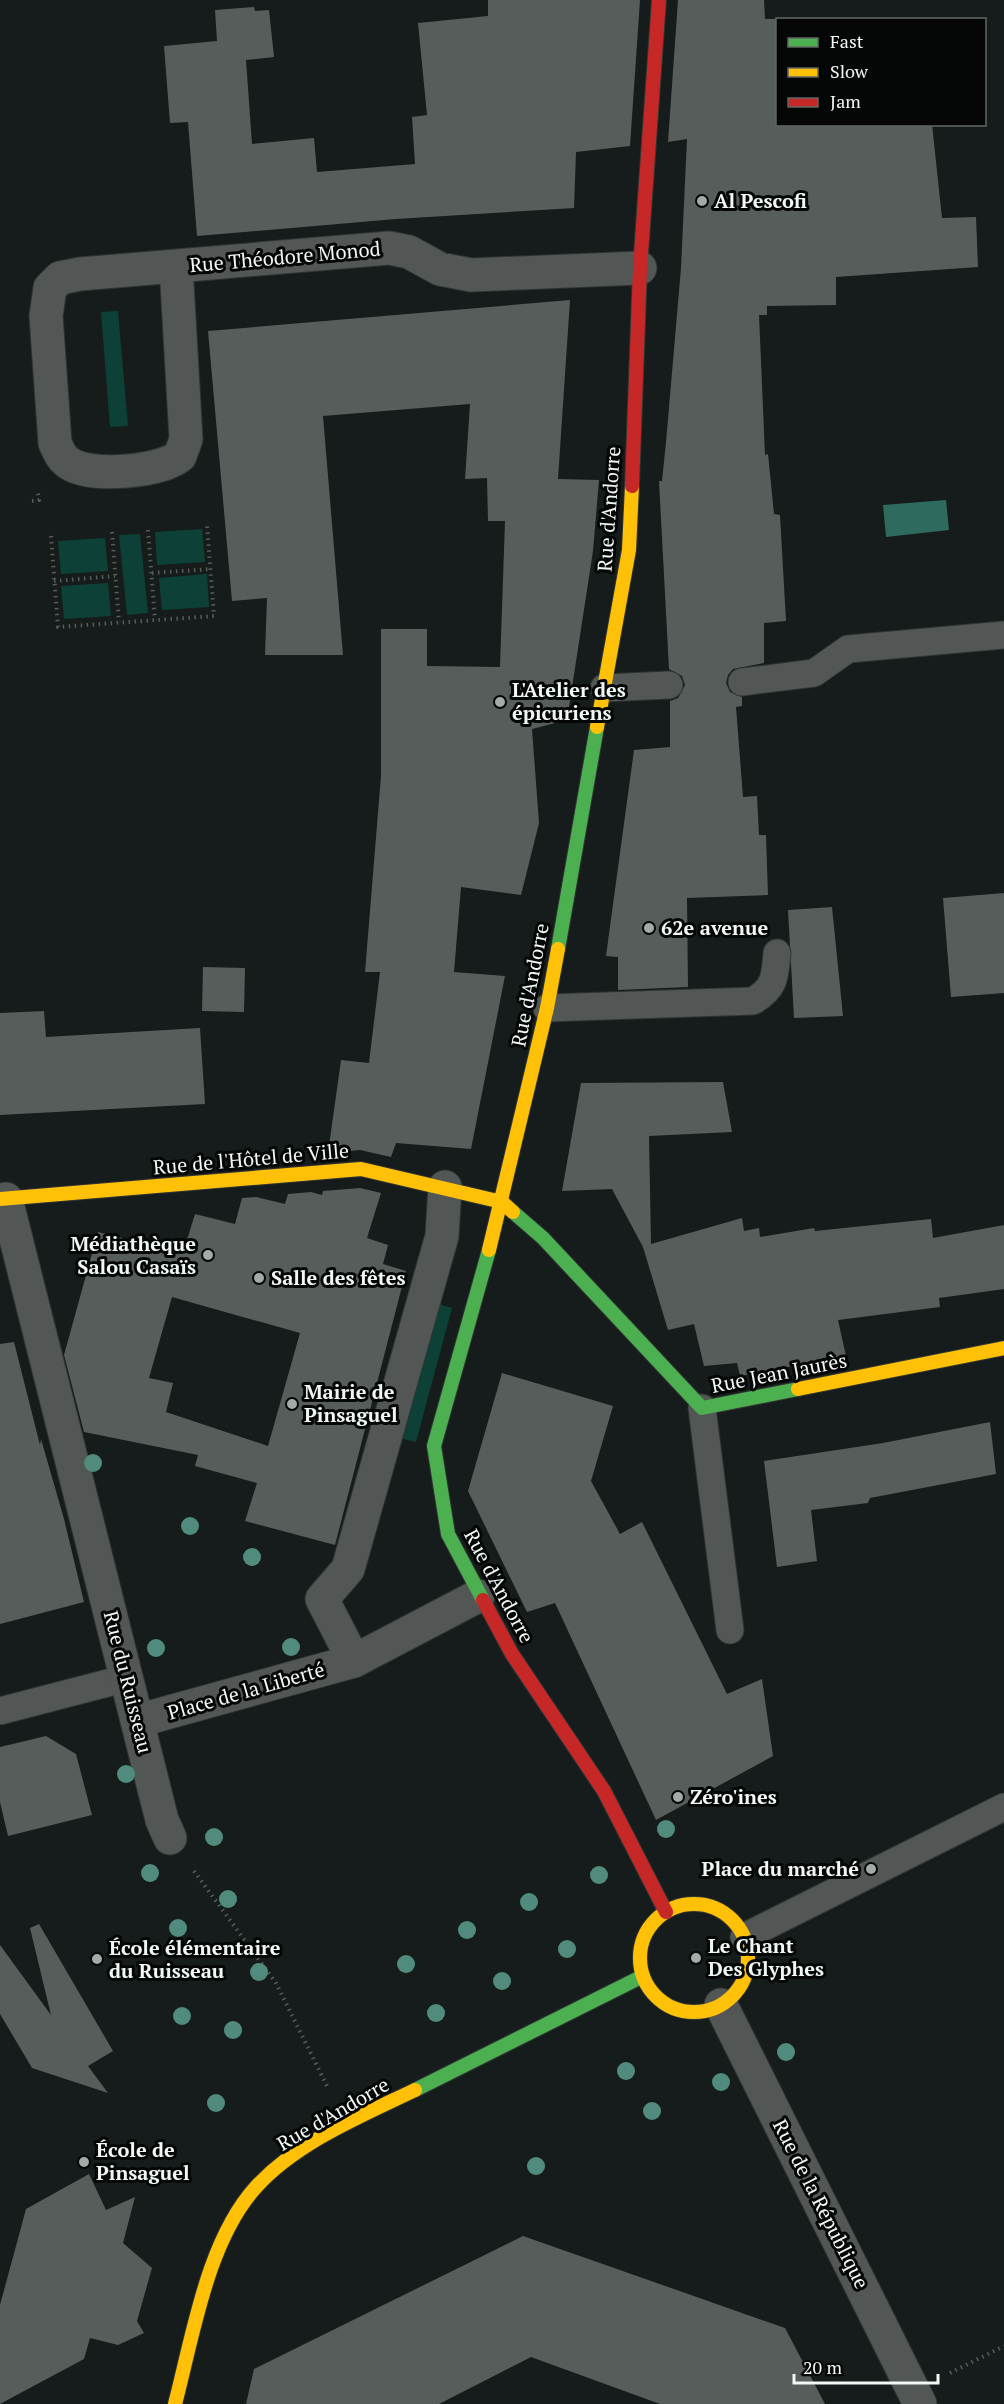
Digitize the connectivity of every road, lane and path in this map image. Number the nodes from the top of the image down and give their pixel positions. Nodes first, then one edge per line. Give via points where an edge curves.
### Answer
1 (659, 0) edge
2 (176, 266) junction
3 (640, 268) junction
4 (207, 525) dead end
5 (148, 530) dead end
6 (112, 532) dead end
7 (51, 536) dead end
8 (211, 569) junction
9 (152, 573) junction
10 (116, 576) junction
11 (54, 581) junction
12 (155, 620) junction
13 (119, 622) junction
14 (1004, 635) edge
15 (742, 682) dead end
16 (669, 685) dead end
17 (604, 688) junction
18 (777, 953) dead end
19 (547, 1008) junction
20 (445, 1187) junction
21 (3, 1199) edge
22 (502, 1202) junction
23 (1004, 1348) edge
24 (702, 1408) junction
25 (478, 1596) junction
26 (730, 1630) dead end
27 (354, 1660) junction
28 (127, 1678) junction
29 (0, 1711) edge
30 (137, 1721) junction
31 (1004, 1807) edge
32 (170, 1838) joint
33 (666, 1912) junction
34 (744, 1937) junction
35 (642, 1976) junction
36 (721, 2005) junction
37 (346, 2124) junction
38 (1004, 2346) edge
39 (917, 2397) edge
40 (175, 2404) edge

1 - 3 main road, Rue d'Andorre
2 - 2 street, Rue Théodore Monod via 73,275 60,278 50,288 46,316 55,443 70,464 98,472 162,466 180,456 186,439
2 - 3 street, Rue Théodore Monod via 389,248 409,252 440,269 471,275
3 - 17 main road, Rue d'Andorre via 629,550
4 - 8 path
5 - 9 path
6 - 10 path
7 - 11 path
8 - 9 path
8 - 12 path via 214,616
9 - 12 path
10 - 11 path
10 - 13 path
11 - 13 path via 58,627
12 - 13 path
14 - 15 lane via 848,649 814,673
16 - 17 lane
17 - 19 main road, Rue d'Andorre
18 - 19 lane via 776,976 767,993 753,1001
19 - 22 main road, Rue d'Andorre
20 - 21 main road, Rue de l'Hôtel de Ville via 361,1169
20 - 22 main road, Rue de l'Hôtel de Ville
20 - 27 street, Place de la Liberté via 442,1236 348,1569 322,1599
21 - 28 street, Rue du Ruisseau
22 - 24 main road, Rue Jean Jaurès via 543,1238
22 - 25 main road, Rue d'Andorre via 434,1446 447,1534
23 - 24 main road, Rue Jean Jaurès
24 - 26 lane
25 - 27 street, Place de la Liberté
25 - 33 main road, Rue d'Andorre via 604,1791
27 - 30 street, Place de la Liberté
28 - 29 lane
28 - 30 street, Rue du Ruisseau
30 - 32 street, Rue du Ruisseau
31 - 34 lane
32 - 37 path via 276,1983
33 - 34 main road via 696,1904 711,1907 725,1914
33 - 35 main road via 645,1933 639,1961
34 - 36 main road via 747,1968 742,1983
35 - 36 main road via 655,1996 675,2010 706,2012
35 - 37 main road, Rue d'Andorre
36 - 39 street, Rue de la République
37 - 40 main road, Rue d'Andorre via 289,2159 256,2187 228,2229
38 - 39 path

